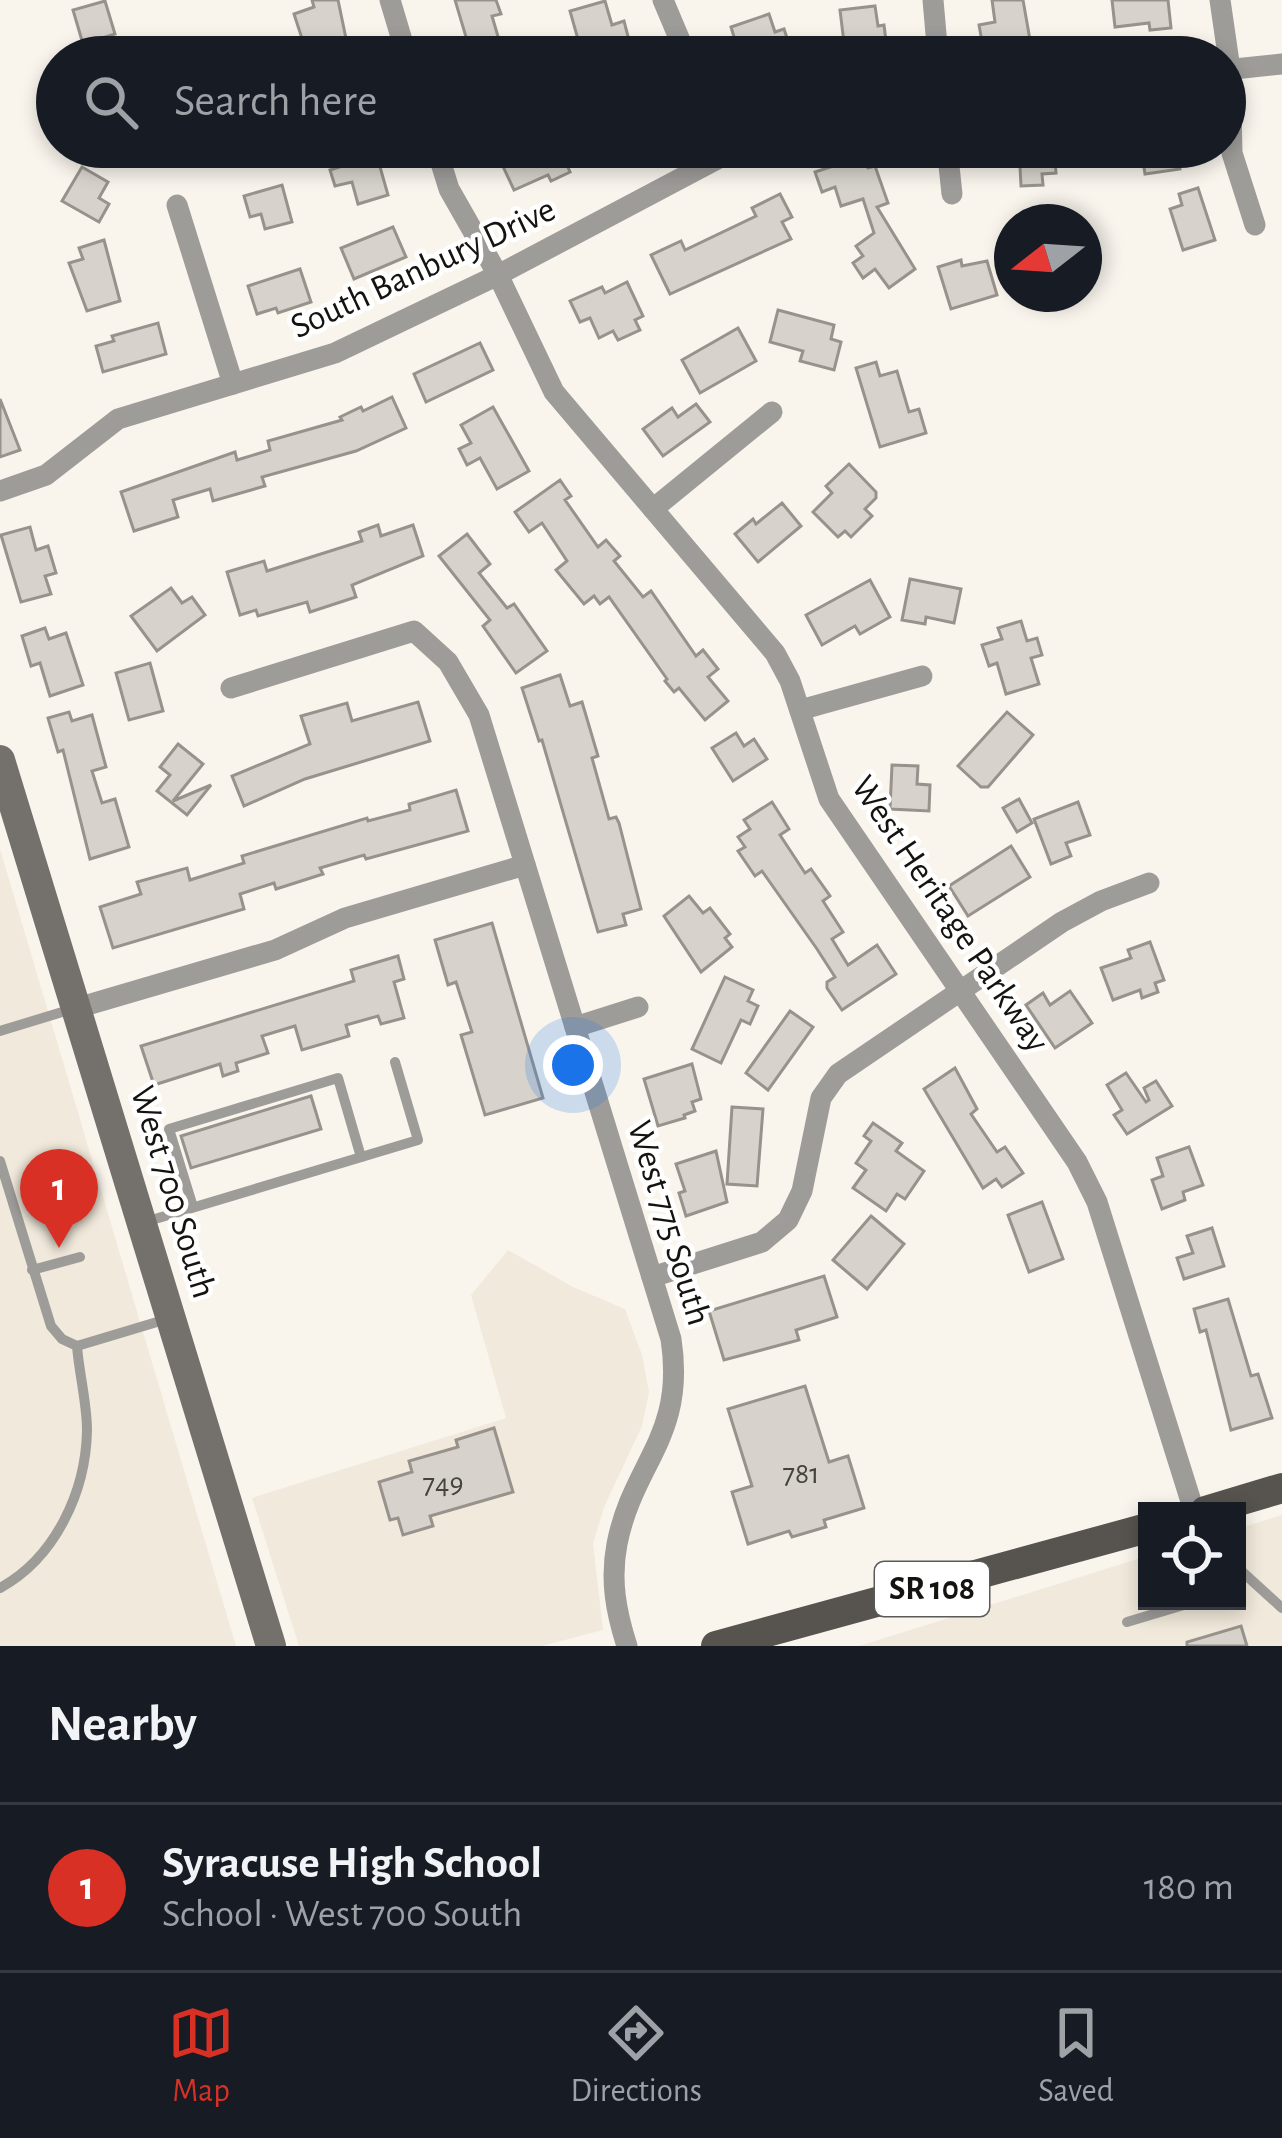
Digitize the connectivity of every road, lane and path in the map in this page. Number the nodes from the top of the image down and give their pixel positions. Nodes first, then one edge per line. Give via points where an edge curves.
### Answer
1 (390, 0) edge
2 (663, 0) edge
3 (933, 0) edge
4 (1220, 0) edge
5 (401, 36) edge
6 (678, 36) edge
7 (936, 36) edge
8 (1224, 36) edge
9 (1282, 64) edge
10 (1246, 68) edge
11 (442, 168) edge
12 (695, 168) edge
13 (949, 168) edge
14 (1237, 168) edge
15 (952, 194) dead end
16 (177, 205) dead end
17 (1255, 225) dead end
18 (498, 275) junction
19 (233, 384) junction
20 (772, 412) dead end
21 (0, 490) edge
22 (653, 509) junction
23 (922, 676) dead end
24 (231, 688) dead end
25 (800, 710) junction
26 (0, 760) edge
27 (525, 865) junction
28 (1149, 883) dead end
29 (961, 990) junction
30 (638, 1007) dead end
31 (76, 1008) junction
32 (575, 1027) junction
33 (0, 1031) edge
34 (395, 1062) dead end
35 (362, 1157) junction
36 (0, 1161) edge
37 (193, 1208) junction
38 (142, 1223) junction
39 (80, 1257) dead end
40 (32, 1270) junction
41 (652, 1277) junction
42 (170, 1318) junction
43 (76, 1346) junction
44 (1282, 1488) edge
45 (1191, 1502) edge
46 (1235, 1502) edge
47 (1138, 1530) edge
48 (1246, 1577) edge
49 (1253, 1584) junction
50 (1246, 1586) edge
51 (0, 1588) edge
52 (1282, 1608) edge
53 (1167, 1610) edge
54 (1127, 1622) dead end
55 (271, 1646) edge
56 (627, 1646) edge
57 (716, 1646) edge

1 - 5 street
2 - 6 street
3 - 7 street
4 - 8 street
9 - 10 street
11 - 18 street, West Heritage Parkway
12 - 18 street, South Banbury Drive
13 - 15 street
14 - 17 street
16 - 19 street
18 - 19 street, South Banbury Drive via 334,353
18 - 22 street, West Heritage Parkway via 554,392
19 - 21 street, South Banbury Drive via 118,419 46,475
20 - 22 street
22 - 25 street, West Heritage Parkway via 775,653
23 - 25 street
24 - 27 street, West 775 South via 414,631 448,662 479,715
25 - 29 street, West Heritage Parkway via 829,800
26 - 31 street, West 700 South
27 - 31 street
27 - 32 street, West 775 South
28 - 29 street via 1063,922
29 - 41 street via 829,1084 797,1206 777,1232
29 - 45 street, West Heritage Parkway via 1097,1202
30 - 32 street
31 - 33 lane
31 - 38 street, West 700 South
32 - 41 street, West 775 South
34 - 35 lane via 418,1139
35 - 37 lane
35 - 37 lane via 338,1078 170,1129
36 - 40 lane
37 - 38 lane
38 - 42 street, West 700 South
39 - 40 lane
40 - 43 lane via 51,1326
41 - 56 street, West 775 South via 675,1385 667,1426 617,1542 614,1588
42 - 43 lane
42 - 55 street, West 700 South
43 - 51 lane via 87,1430 70,1512 42,1553
44 - 46 main road
47 - 57 main road, SR 108
48 - 49 lane
49 - 50 lane
49 - 52 lane
53 - 54 lane

